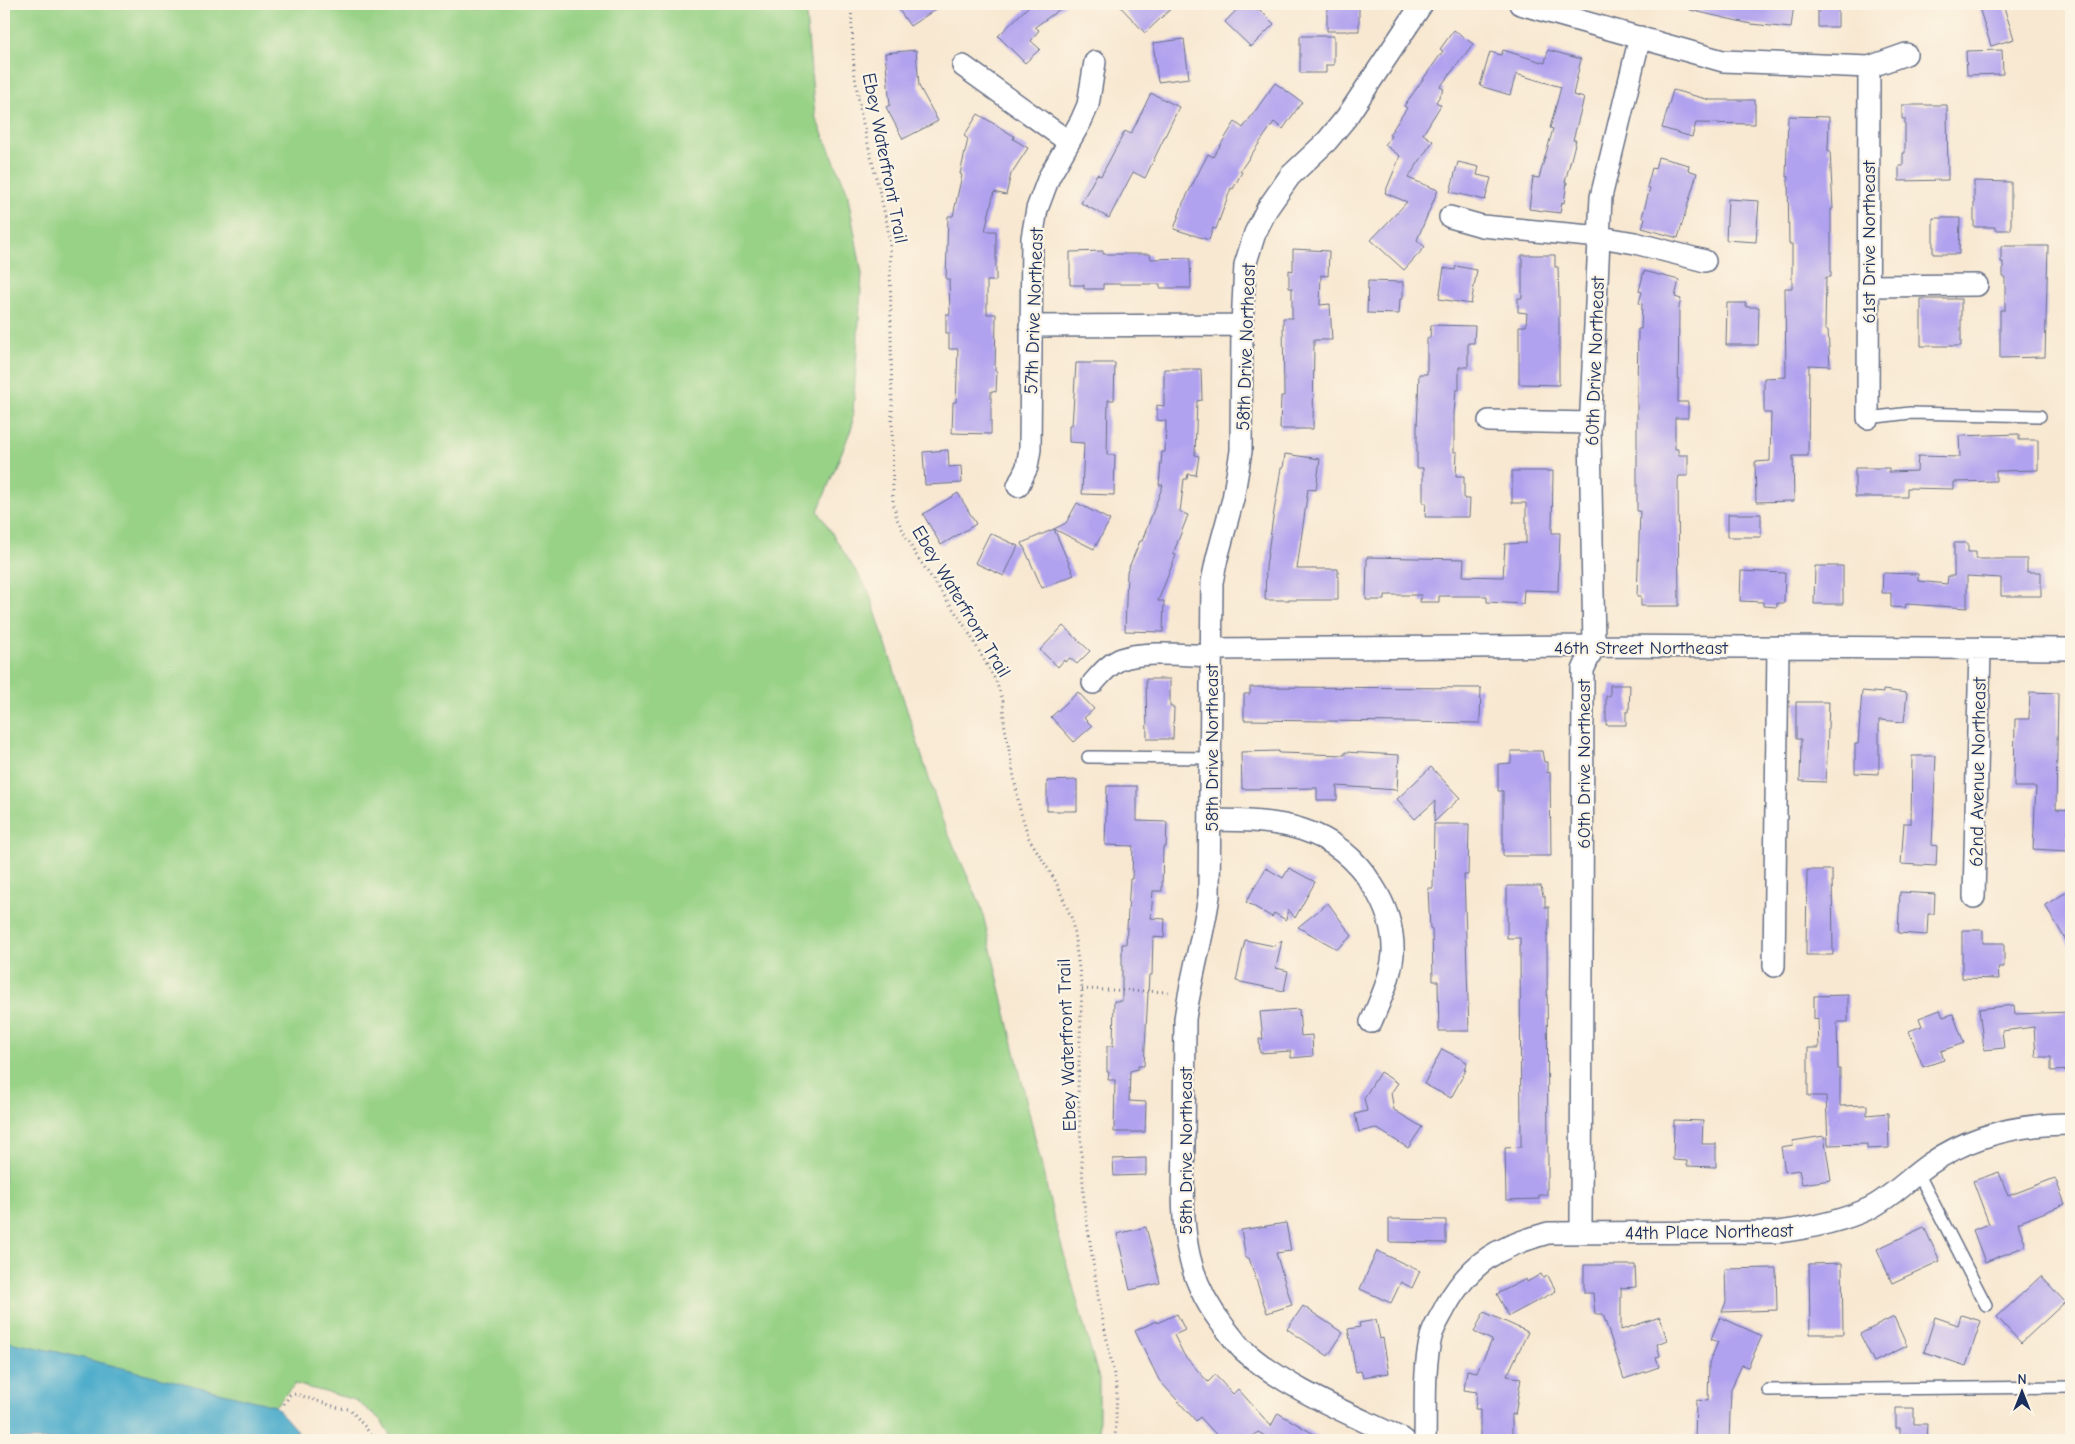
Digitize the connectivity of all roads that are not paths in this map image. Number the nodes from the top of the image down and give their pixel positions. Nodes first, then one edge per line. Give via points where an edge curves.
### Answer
1 (1422, 4) edge
2 (1520, 4) edge
3 (1640, 37) junction
4 (1906, 54) dead end
5 (1095, 62) dead end
6 (963, 66) dead end
7 (1869, 67) junction
8 (1069, 142) junction
9 (1450, 217) dead end
10 (1600, 237) junction
11 (1705, 261) dead end
12 (1977, 285) dead end
13 (1868, 286) junction
14 (1242, 325) junction
15 (1030, 326) junction
16 (2040, 416) dead end
17 (1868, 418) joint
18 (1489, 421) dead end
19 (1591, 423) junction
20 (1018, 486) dead end
21 (1594, 646) junction
22 (1778, 647) junction
23 (1980, 648) junction
24 (2071, 649) edge
25 (1212, 652) junction
26 (1094, 683) dead end
27 (1088, 757) dead end
28 (1211, 758) junction
29 (1210, 820) junction
30 (1974, 897) dead end
31 (1774, 966) dead end
32 (1371, 1022) dead end
33 (2071, 1124) edge
34 (1918, 1173) junction
35 (1581, 1233) junction
36 (1986, 1305) dead end
37 (2071, 1387) edge
38 (1768, 1390) dead end
39 (1404, 1440) edge
40 (1425, 1440) edge

1 - 14 street, 58th Drive Northeast via 1346,118 1290,176 1267,209 1245,265
2 - 3 street
3 - 7 street via 1724,61
3 - 10 street, 60th Drive Northeast via 1601,197
4 - 7 street
5 - 8 street, 57th Drive Northeast via 1088,105
6 - 8 street
7 - 13 street, 61st Drive Northeast
8 - 15 street, 57th Drive Northeast via 1049,177 1037,209 1032,238
9 - 10 street via 1482,226
10 - 11 street
10 - 19 street, 60th Drive Northeast
12 - 13 street
13 - 17 street, 61st Drive Northeast
14 - 15 street
14 - 25 street, 58th Drive Northeast via 1241,451 1233,499 1212,582
15 - 20 street, 57th Drive Northeast via 1030,449 1027,467
16 - 17 lane via 1910,413
18 - 19 street
19 - 21 street, 60th Drive Northeast
21 - 22 street, 46th Street Northeast
21 - 25 street, 46th Street Northeast
21 - 35 street, 60th Drive Northeast via 1583,670
22 - 23 street, 46th Street Northeast
22 - 31 street
23 - 24 street, 46th Street Northeast
23 - 30 street, 62nd Avenue Northeast
25 - 26 street, 46th Street Northeast via 1128,657 1107,668
25 - 28 street, 58th Drive Northeast
27 - 28 lane
28 - 29 street, 58th Drive Northeast
29 - 32 street via 1284,824 1314,833 1347,852 1365,873 1383,901 1392,932 1393,955
29 - 39 street, 58th Drive Northeast via 1207,911 1185,1019 1184,1232 1189,1260 1198,1285 1216,1316 1241,1348 1299,1388
33 - 34 street, 44th Place Northeast via 2041,1124 2006,1130 1974,1141
34 - 35 street, 44th Place Northeast via 1871,1208 1811,1228 1778,1232
34 - 36 lane
35 - 40 street, 44th Place Northeast via 1548,1233 1518,1241 1478,1264 1457,1286 1432,1336 1427,1365
37 - 38 lane

